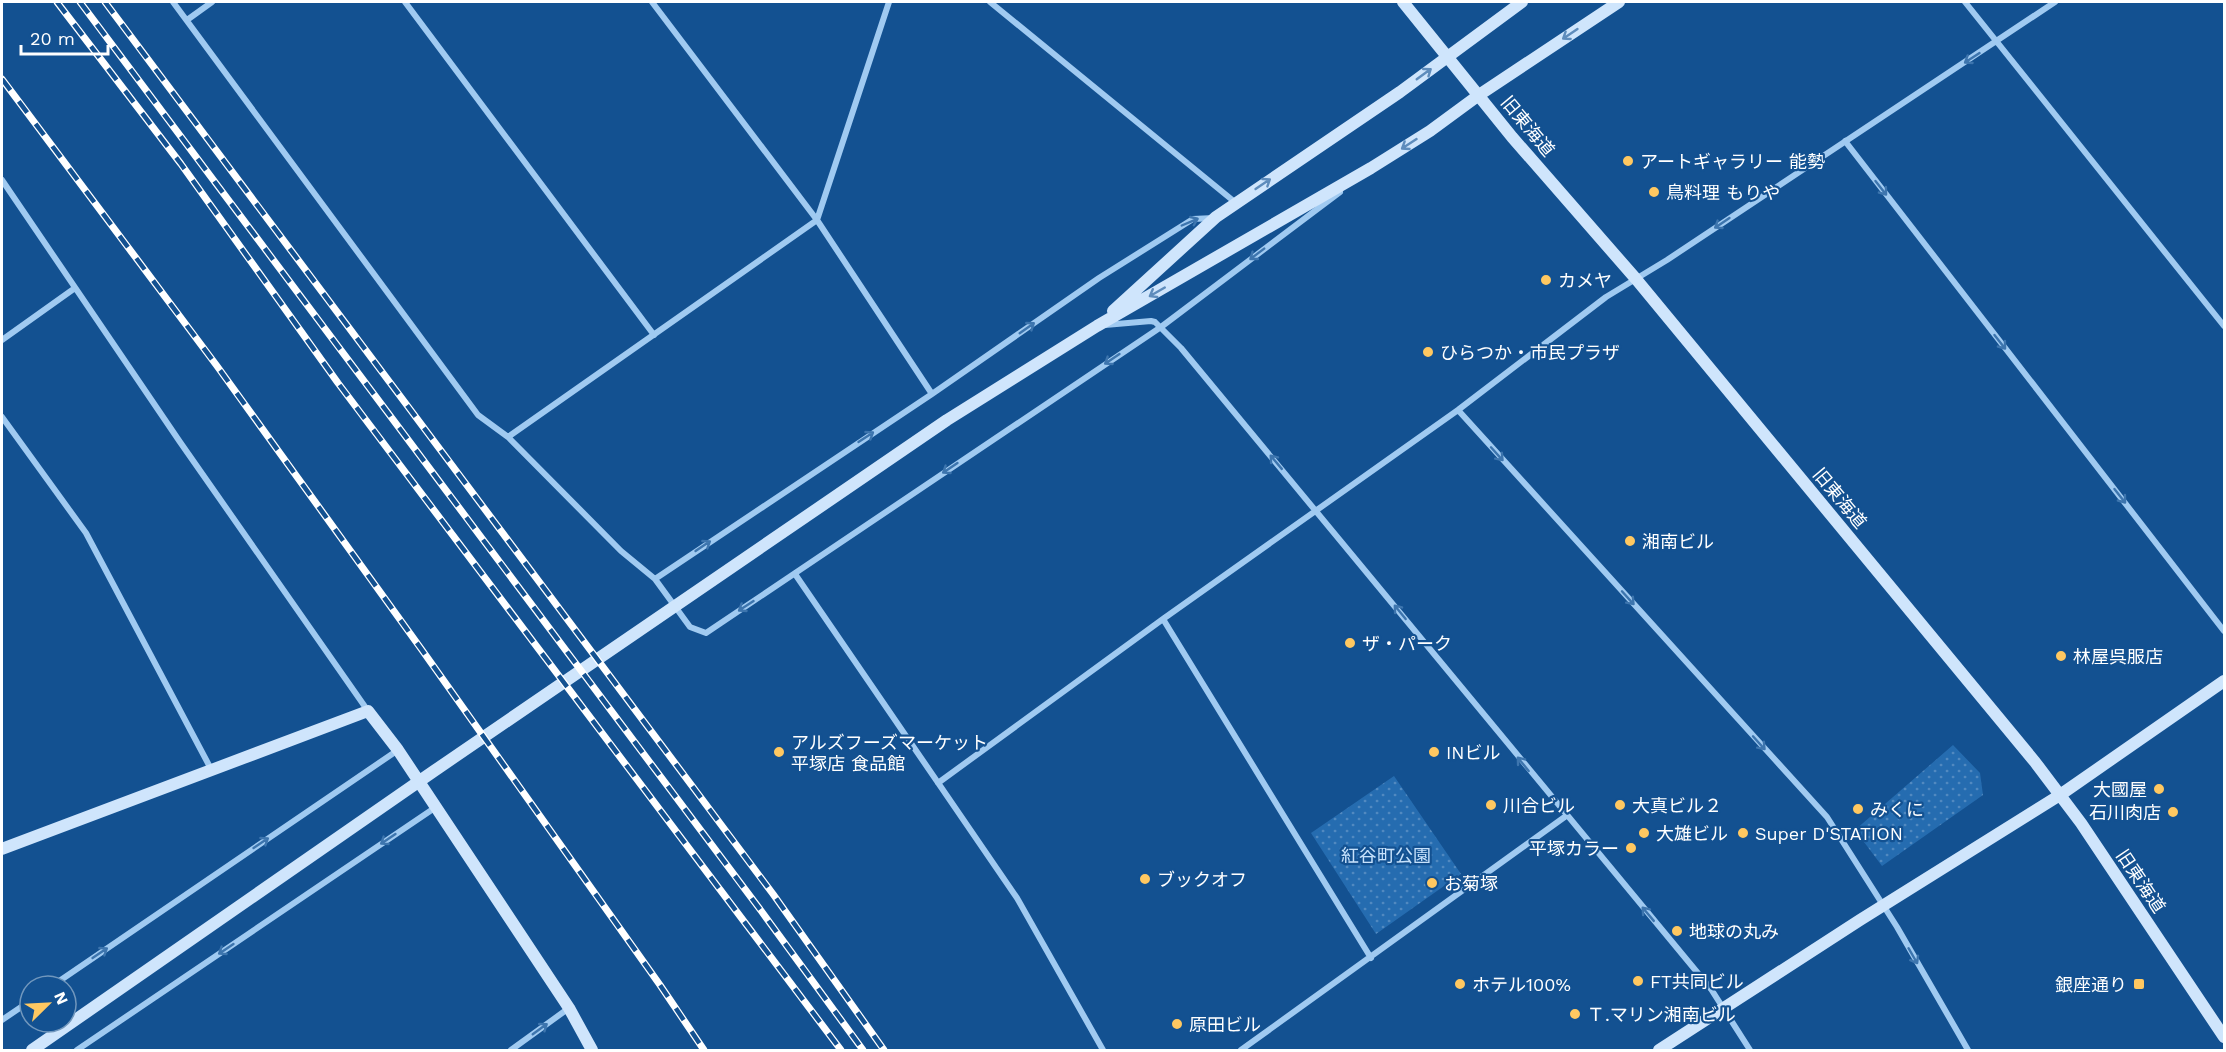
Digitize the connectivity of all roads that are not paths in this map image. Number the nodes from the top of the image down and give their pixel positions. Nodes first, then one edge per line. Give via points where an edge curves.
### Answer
1 (173, 2) edge
2 (212, 2) edge
3 (405, 2) edge
4 (652, 2) edge
5 (889, 2) edge
6 (990, 2) edge
7 (1403, 2) edge
8 (1522, 2) edge
9 (1619, 2) edge
10 (1965, 2) edge
11 (2055, 2) edge
12 (187, 20) junction
13 (1996, 41) junction
14 (1448, 56) junction
15 (1479, 95) junction
16 (1845, 141) junction
17 (1371, 168) junction
18 (2, 180) edge
19 (1236, 203) junction
20 (1216, 218) junction
21 (817, 220) junction
22 (1636, 279) junction
23 (75, 288) junction
24 (1097, 326) junction
25 (2224, 326) edge
26 (1161, 327) junction
27 (654, 335) junction
28 (2, 340) edge
29 (932, 394) junction
30 (1458, 410) junction
31 (2, 417) edge
32 (508, 437) junction
33 (1317, 511) junction
34 (795, 574) junction
35 (655, 579) junction
36 (1163, 619) junction
37 (2224, 631) edge
38 (2224, 681) edge
39 (368, 711) junction
40 (398, 750) junction
41 (211, 770) junction
42 (938, 783) junction
43 (2060, 795) junction
44 (436, 807) junction
45 (1566, 816) junction
46 (2, 849) edge
47 (1884, 905) junction
48 (1371, 958) junction
49 (70, 974) edge
50 (569, 1008) junction
51 (1724, 1008) junction
52 (18, 1009) edge
53 (2, 1020) edge
54 (2224, 1036) edge
55 (32, 1050) edge
56 (77, 1050) edge
57 (511, 1050) edge
58 (592, 1050) edge
59 (1103, 1050) edge
60 (1241, 1050) edge
61 (1659, 1050) edge
62 (1750, 1050) edge
63 (1968, 1050) edge

1 - 12 street
2 - 12 street
3 - 27 street
4 - 21 street
5 - 21 street
6 - 19 street
7 - 14 street, 旧東海道
8 - 14 street
9 -> 15 street
10 - 13 street
11 - 13 street
12 - 32 street via 478,415
13 -> 16 street
13 - 25 street
14 - 15 street, 旧東海道
19 -> 14 street
15 -> 17 street
15 - 22 street, 旧東海道
16 -> 22 street
16 -> 37 street
17 -> 24 street
17 -> 26 street
18 - 23 street
19 - 20 street
20 - 24 street
29 -> 20 street via 1099,278 1193,219
21 - 27 street
21 - 29 street
22 - 30 street via 1606,297
22 - 43 street, 旧東海道
23 - 28 street
23 - 39 street
24 - 26 street via 1150,321
24 - 55 street via 947,420
33 -> 26 street
26 -> 34 street
27 - 32 street
35 -> 29 street
30 - 33 street
30 -> 47 street via 1827,817
31 - 41 street via 86,533
32 - 35 street via 621,551
33 - 36 street
45 -> 33 street
34 -> 35 street via 706,633 690,627
34 - 42 street
36 - 42 street
36 - 48 street
38 - 43 street
39 - 40 street
39 - 41 street
40 - 44 street
49 -> 40 street
41 - 46 street
42 - 59 street via 1017,898
43 - 47 street
43 - 54 street, 旧東海道
44 - 50 street
44 -> 56 street
45 - 48 street
51 -> 45 street
47 - 51 street
47 -> 63 street
48 - 60 street
57 -> 50 street
50 - 58 street
51 - 61 street
51 - 62 street
52 - 53 street

